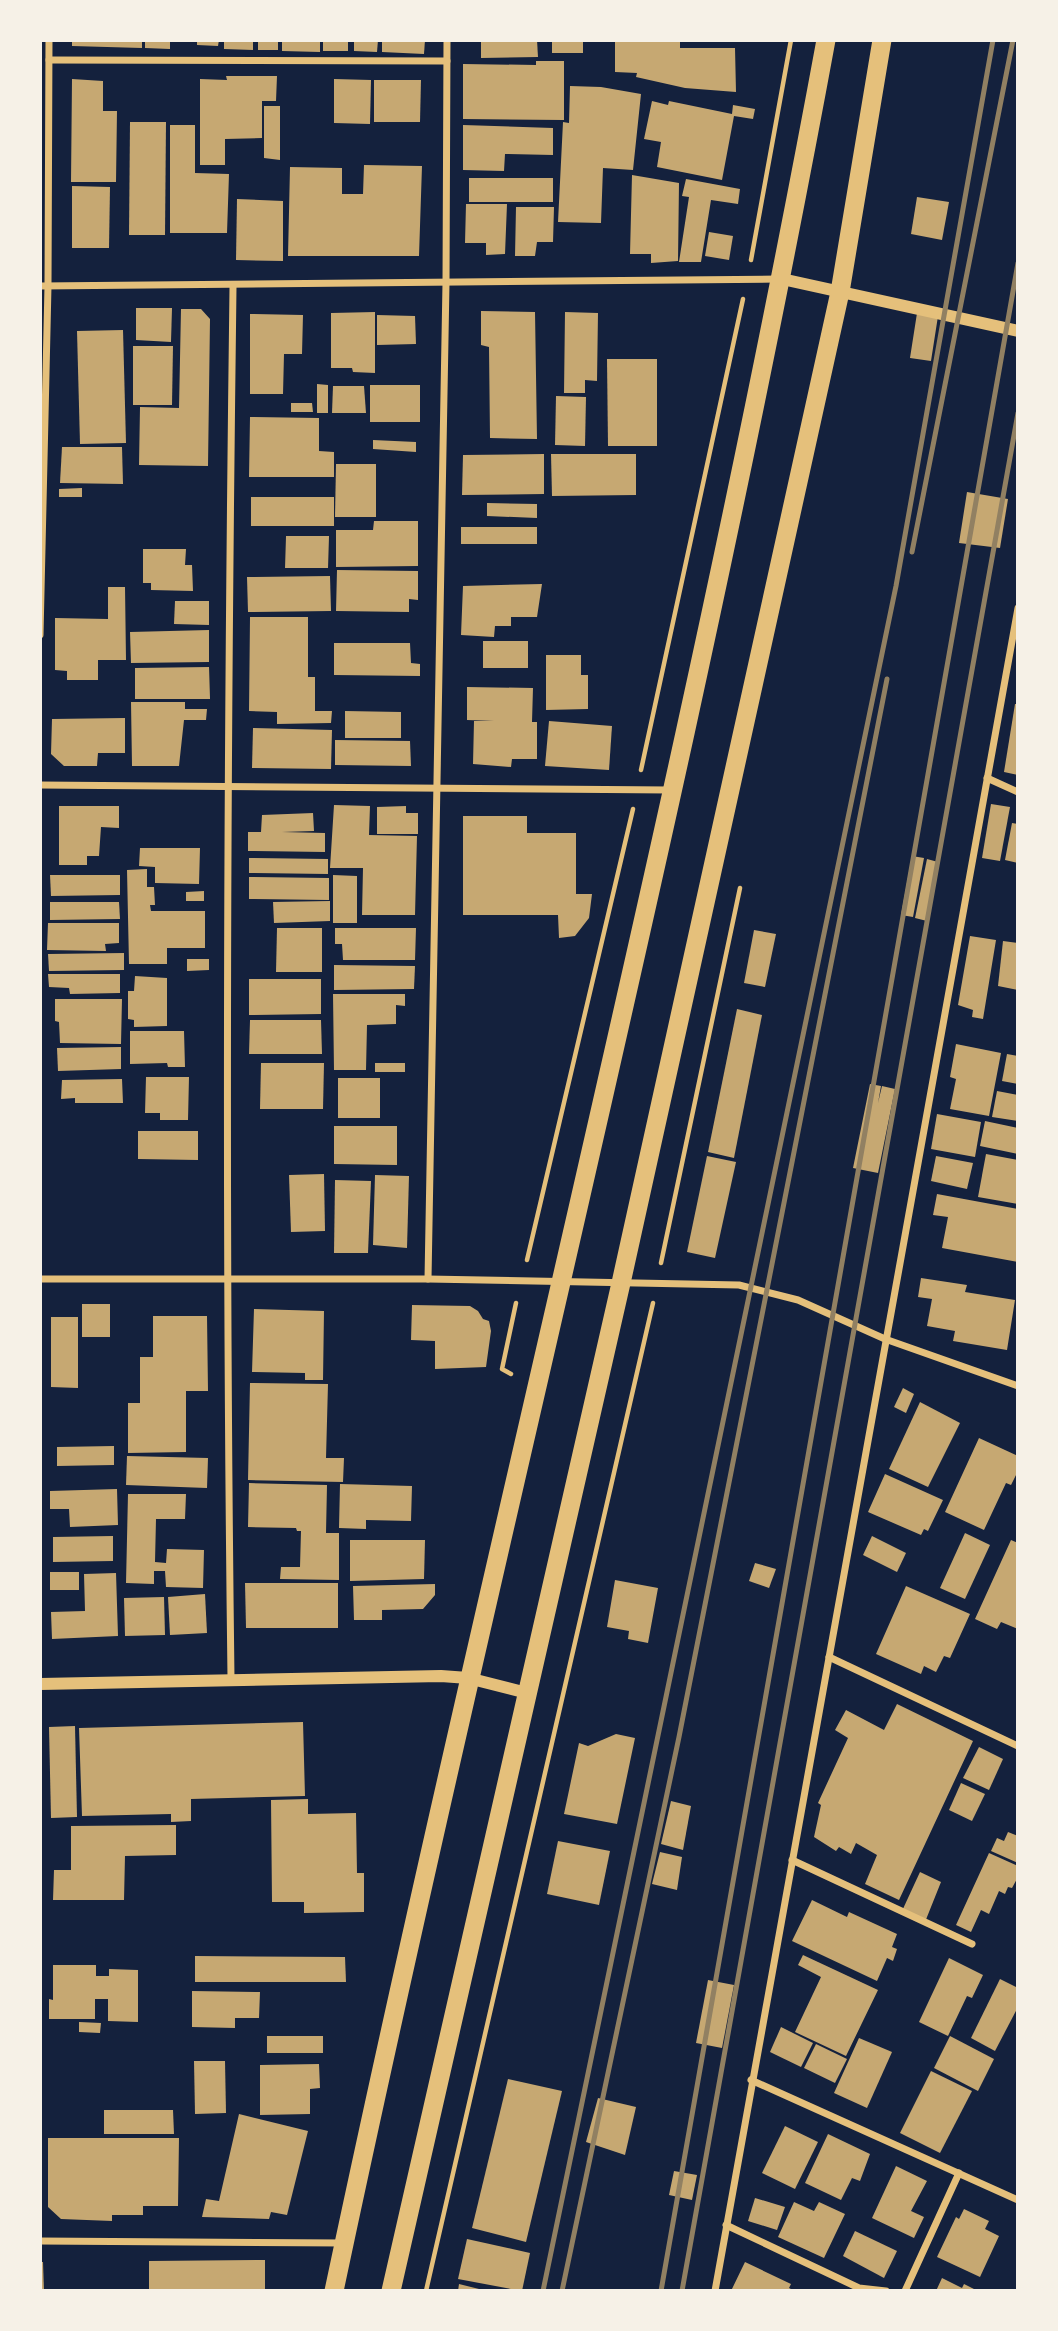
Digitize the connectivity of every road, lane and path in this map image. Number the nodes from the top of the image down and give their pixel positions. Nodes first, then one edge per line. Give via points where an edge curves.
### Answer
1 (49, 40) edge
2 (447, 40) edge
3 (791, 40) edge
4 (826, 40) edge
5 (883, 40) edge
6 (49, 60) junction
7 (447, 61) junction
8 (782, 279) junction
9 (748, 280) junction
10 (446, 284) junction
11 (44, 286) edge
12 (233, 286) junction
13 (840, 292) junction
14 (1018, 331) edge
15 (1018, 608) edge
16 (40, 635) edge
17 (987, 779) junction
18 (40, 785) edge
19 (227, 787) junction
20 (638, 788) junction
21 (438, 789) junction
22 (671, 790) junction
23 (1018, 792) edge
24 (226, 1278) junction
25 (40, 1279) edge
26 (429, 1279) junction
27 (522, 1281) junction
28 (559, 1281) junction
29 (621, 1283) junction
30 (885, 1339) junction
31 (516, 1376) dead end
32 (1018, 1387) edge
33 (830, 1657) junction
34 (231, 1678) junction
35 (468, 1678) junction
36 (40, 1684) edge
37 (527, 1693) junction
38 (1018, 1746) edge
39 (792, 1860) junction
40 (972, 1944) dead end
41 (751, 2080) junction
42 (959, 2174) junction
43 (1018, 2200) edge
44 (726, 2225) junction
45 (40, 2241) edge
46 (344, 2243) junction
47 (334, 2291) edge
48 (391, 2291) edge
49 (715, 2291) edge
50 (886, 2291) edge
51 (905, 2291) edge

1 - 6 street
2 - 7 street
3 - 9 path
4 - 8 highway
5 - 13 highway
6 - 7 street
6 - 11 street
7 - 10 street
8 - 9 street
8 - 13 street
8 - 22 highway
9 - 10 street
9 - 20 path
10 - 12 street
10 - 21 street
11 - 12 street
11 - 16 street
12 - 19 street
13 - 14 street
13 - 29 highway
15 - 17 street
17 - 23 street
17 - 30 street
18 - 19 street
19 - 21 street
19 - 24 street
20 - 21 street
20 - 22 street
20 - 27 path
21 - 26 street
22 - 28 highway
24 - 25 street
24 - 26 street
24 - 34 street
26 - 27 street
27 - 28 street
27 - 31 path via 502,1369
28 - 29 street
28 - 35 highway
29 - 30 street via 739,1285 798,1300
29 - 37 highway
30 - 32 street
30 - 33 street
33 - 38 street
33 - 39 street
34 - 35 street
34 - 36 street
35 - 37 street
35 - 46 highway
37 - 48 highway
39 - 40 street
39 - 41 street
41 - 42 street
41 - 44 street
42 - 43 street
42 - 51 street
44 - 49 street
44 - 50 street via 859,2288
45 - 46 street
46 - 47 highway

